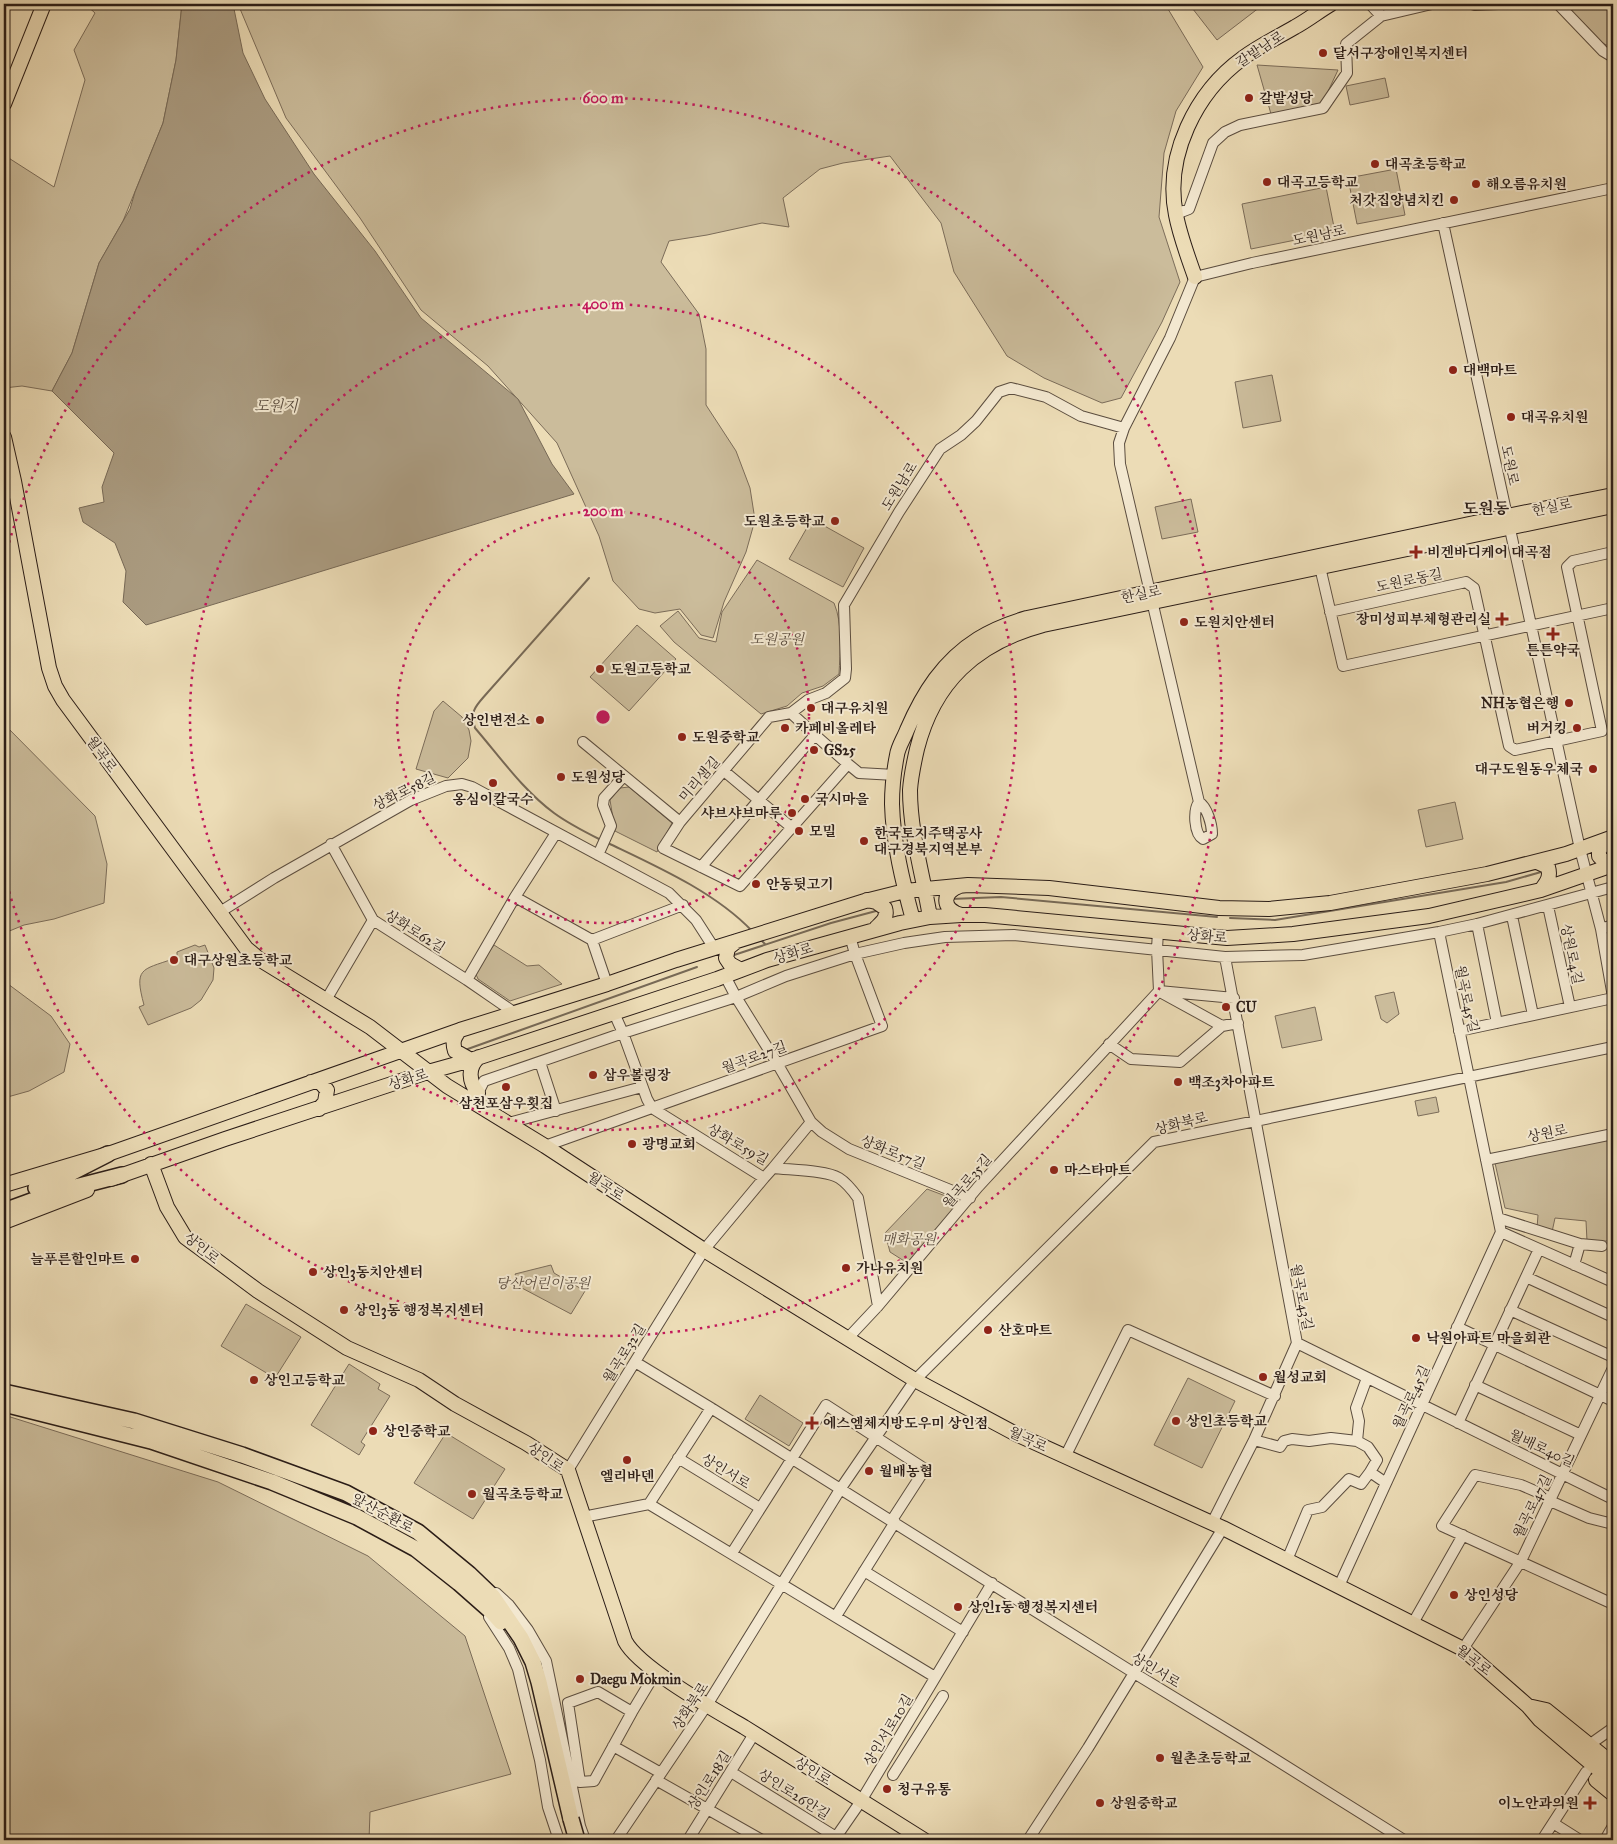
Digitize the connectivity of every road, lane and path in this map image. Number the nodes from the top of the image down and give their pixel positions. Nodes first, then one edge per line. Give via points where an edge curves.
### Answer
1 (44, 4) edge
2 (1331, 4) edge
3 (1370, 4) edge
4 (1432, 4) edge
5 (1472, 4) edge
6 (1498, 4) edge
7 (1558, 4) edge
8 (1381, 16) junction
9 (1613, 57) edge
10 (4, 104) edge
11 (1613, 188) edge
12 (1176, 214) junction
13 (1443, 223) junction
14 (1195, 277) junction
15 (1124, 428) junction
16 (4, 437) edge
17 (1613, 495) edge
18 (1613, 506) edge
19 (1508, 521) junction
20 (1613, 552) edge
21 (1320, 567) junction
22 (1150, 597) junction
23 (1613, 608) edge
24 (1330, 612) junction
25 (1577, 616) junction
26 (1530, 625) junction
27 (1485, 636) junction
28 (791, 713) junction
29 (815, 735) junction
30 (1557, 741) junction
31 (583, 742) dead end
32 (848, 764) junction
33 (724, 771) junction
34 (894, 775) junction
35 (624, 776) junction
36 (758, 800) junction
37 (1199, 802) dead end
38 (680, 822) junction
39 (792, 828) junction
40 (556, 833) junction
41 (1611, 838) edge
42 (332, 844) junction
43 (1580, 849) junction
44 (598, 854) junction
45 (1537, 862) junction
46 (1613, 864) edge
47 (701, 867) junction
48 (1587, 875) junction
49 (964, 885) junction
50 (1613, 887) edge
51 (925, 888) junction
52 (1541, 890) junction
53 (905, 891) junction
54 (1592, 894) junction
55 (515, 898) junction
56 (867, 900) junction
57 (683, 905) junction
58 (1548, 906) junction
59 (220, 912) junction
60 (960, 915) junction
61 (1512, 916) junction
62 (930, 918) junction
63 (373, 920) junction
64 (913, 920) junction
65 (1477, 924) junction
66 (1613, 925) edge
67 (876, 928) junction
68 (1601, 928) junction
69 (1158, 931) junction
70 (1439, 932) junction
71 (850, 936) junction
72 (592, 940) junction
73 (737, 940) junction
74 (714, 948) junction
75 (1157, 949) junction
76 (855, 954) junction
77 (1225, 957) junction
78 (741, 970) junction
79 (725, 976) junction
80 (467, 980) junction
81 (607, 984) junction
82 (1160, 991) junction
83 (736, 997) junction
84 (1613, 997) edge
85 (1234, 998) junction
86 (326, 1000) junction
87 (1570, 1008) junction
88 (515, 1013) junction
89 (614, 1013) junction
90 (1533, 1016) junction
91 (1238, 1023) junction
92 (1497, 1023) junction
93 (1222, 1026) junction
94 (460, 1030) junction
95 (1459, 1031) junction
96 (623, 1033) junction
97 (1109, 1044) junction
98 (1613, 1047) edge
99 (401, 1052) junction
100 (475, 1059) junction
101 (540, 1062) junction
102 (777, 1062) junction
103 (428, 1072) junction
104 (1469, 1077) junction
105 (311, 1082) junction
106 (642, 1087) junction
107 (479, 1099) junction
108 (652, 1108) junction
109 (319, 1109) junction
110 (556, 1111) junction
111 (1256, 1120) junction
112 (811, 1122) junction
113 (509, 1123) junction
114 (1613, 1134) edge
115 (545, 1146) junction
116 (108, 1154) junction
117 (1486, 1160) junction
118 (152, 1164) junction
119 (773, 1168) junction
120 (122, 1174) junction
121 (764, 1178) junction
122 (4, 1185) edge
123 (54, 1187) junction
124 (970, 1198) junction
125 (4, 1200) edge
126 (4, 1211) edge
127 (1498, 1218) junction
128 (4, 1222) edge
129 (1501, 1232) junction
130 (1580, 1244) junction
131 (1602, 1246) dead end
132 (1538, 1249) junction
133 (704, 1250) junction
134 (1574, 1265) junction
135 (1526, 1278) junction
136 (1613, 1282) edge
137 (878, 1306) junction
138 (1510, 1310) junction
139 (1613, 1317) edge
140 (1458, 1327) junction
141 (848, 1338) junction
142 (1296, 1343) junction
143 (1494, 1344) junction
144 (1613, 1357) edge
145 (635, 1362) junction
146 (1613, 1368) edge
147 (1367, 1378) junction
148 (915, 1380) junction
149 (1475, 1385) junction
150 (4, 1392) edge
151 (1600, 1395) junction
152 (1274, 1396) junction
153 (1613, 1401) edge
154 (4, 1404) edge
155 (1422, 1405) junction
156 (711, 1408) junction
157 (1458, 1424) junction
158 (1581, 1435) junction
159 (875, 1438) junction
160 (1254, 1440) junction
161 (1357, 1441) junction
162 (1065, 1457) junction
163 (678, 1458) junction
164 (792, 1458) junction
165 (568, 1470) junction
166 (1370, 1472) junction
167 (1563, 1473) junction
168 (1386, 1483) junction
169 (841, 1488) junction
170 (1613, 1498) edge
171 (1551, 1499) junction
172 (649, 1504) junction
173 (760, 1508) junction
174 (583, 1517) junction
175 (893, 1521) junction
176 (1613, 1524) edge
177 (1217, 1526) junction
178 (1463, 1535) junction
179 (732, 1553) junction
180 (1287, 1560) junction
181 (1521, 1561) junction
182 (864, 1570) junction
183 (464, 1578) junction
184 (782, 1583) junction
185 (992, 1583) junction
186 (1339, 1586) junction
187 (1613, 1604) edge
188 (836, 1616) junction
189 (1413, 1624) junction
190 (963, 1632) junction
191 (1463, 1649) junction
192 (656, 1672) junction
193 (1134, 1674) junction
194 (935, 1677) junction
195 (942, 1696) dead end
196 (707, 1705) junction
197 (1528, 1706) junction
198 (632, 1712) junction
199 (1613, 1728) edge
200 (754, 1734) junction
201 (1588, 1745) junction
202 (613, 1746) junction
203 (1613, 1764) edge
204 (1613, 1771) edge
205 (731, 1772) junction
206 (1586, 1772) junction
207 (893, 1775) dead end
208 (658, 1776) junction
209 (1613, 1782) edge
210 (1613, 1794) edge
211 (861, 1801) junction
212 (706, 1808) junction
213 (1553, 1823) junction
214 (1613, 1826) edge
215 (574, 1834) edge
216 (837, 1839) edge
217 (1400, 1839) edge
218 (615, 1840) edge
219 (688, 1840) edge
220 (762, 1840) edge
221 (924, 1840) edge
222 (1028, 1840) edge
223 (1542, 1840) edge
224 (1580, 1840) edge
225 (1605, 1840) edge

1 - 10 main road
2 - 12 main road, 갈밭남로 via 1243,57 1220,77 1200,102 1177,157
3 - 8 street
4 - 8 street
5 - 6 street
7 - 9 street via 1603,51
8 - 12 street via 1346,44 1347,73 1322,108 1240,125 1213,143 1190,210
11 - 13 street, 도원남로
12 - 14 main road, 갈밭남로
13 - 14 street, 도원남로
13 - 19 street, 도원로
14 - 15 street via 1170,338
15 - 22 street via 1119,443 1120,464
15 - 28 street, 도원남로 via 1081,416 1046,397 1011,388 999,392 976,421 940,449 844,605 845,678
16 - 59 main road, 월곡로 via 55,686
17 - 19 main road, 한실로
18 - 19 main road, 한실로
19 - 21 main road, 한실로
19 - 22 main road, 한실로
19 - 26 street, 도원로
20 - 25 street via 1573,560 1567,567
21 - 22 main road, 한실로
21 - 24 street
22 - 34 main road, 한실로 via 1027,618 998,627 977,640 942,670 929,686 897,753
22 - 37 street
22 - 51 main road, 한실로 via 1021,631 981,652 946,684 923,727 912,768 913,828
23 - 25 street
24 - 27 street, 도원로동길 via 1466,582 1474,588
24 - 27 street via 1342,666
25 - 26 street
25 - 30 street via 1602,732
26 - 27 street
26 - 30 street, 도원로
27 - 30 street via 1509,746 1515,750
28 - 29 street
28 - 33 street, 미리샘길 via 769,718
29 - 32 street
29 - 36 street
30 - 43 street, 도원로
31 - 35 street
32 - 34 street via 859,773
32 - 39 street, 미리샘길
33 - 36 street
33 - 38 street, 미리샘길
34 - 53 main road, 한실로 via 892,803
35 - 38 street
35 - 44 street via 604,798 610,826
36 - 39 street
36 - 47 street
38 - 47 street, 미리샘길 via 663,848
39 - 47 street, 미리샘길 via 740,886
40 - 42 street, 상화로58길 via 462,784 446,786 411,800
40 - 44 street, 상화로58길
40 - 55 street
41 - 43 main road, 상화로
41 - 46 main road via 1599,850 1599,856
42 - 59 street, 상화로58길
42 - 63 street, 상화로62길
43 - 45 main road, 상화로
43 - 48 street
44 - 57 street, 상화로58길 via 668,893
45 - 49 main road, 상화로 via 1339,901 1269,909 1219,908 1049,888
45 - 52 main road via 1548,867 1550,875
46 - 48 main road, 상화로
48 - 52 main road, 상화로
48 - 54 street
49 - 51 main road, 상화로
49 - 60 main road via 952,890 946,900 950,910
50 - 54 street
51 - 53 main road, 상화로
51 - 62 main road, 한실로
52 - 69 main road, 상화로 via 1429,916 1293,934 1226,938
53 - 56 main road, 상화로
53 - 64 main road, 한실로
54 - 58 street
54 - 68 street
55 - 72 street
55 - 80 street
56 - 67 main road via 885,908 884,921
56 - 73 main road, 상화로
57 - 72 street
57 - 74 street, 상화로58길
58 - 61 street
58 - 87 street, 상원로4길
59 - 86 main road, 월곡로 via 246,948 259,959
60 - 62 main road, 상화로
60 - 69 main road, 상화로
61 - 65 street
61 - 90 street
62 - 64 main road, 상화로
63 - 80 street, 상화로62길
63 - 86 street
64 - 67 main road, 상화로
65 - 70 street
65 - 92 street
66 - 68 street
67 - 71 main road, 상화로
68 - 84 street
69 - 75 street
70 - 77 street via 1303,955
70 - 95 street, 월곡로45길
71 - 76 street, 월곡로27길
71 - 78 main road, 상화로
72 - 81 street
73 - 74 main road, 상화로
73 - 78 main road via 728,948 726,958
74 - 81 main road, 상화로
75 - 76 street via 1014,935 976,935 904,943
75 - 77 street
75 - 82 street
76 - 83 street via 786,976
76 - 102 street, 월곡로27길 via 882,1026
77 - 85 street, 월곡로43길
78 - 79 main road, 상화로
79 - 83 street, 상화로57길
79 - 89 main road, 상화로
80 - 88 street, 상화로62길
81 - 88 main road, 상화로
82 - 85 street
82 - 93 street
82 - 97 street, 월곡로35길
83 - 96 street
83 - 102 street, 상화로57길
84 - 87 street
85 - 91 street, 월곡로43길
86 - 99 main road, 월곡로 via 370,1027
87 - 90 street
88 - 94 main road, 상화로
89 - 96 street
89 - 100 main road, 상화로
90 - 92 street
91 - 93 street
91 - 111 street, 월곡로43길
92 - 95 street
93 - 97 street via 1180,1062 1131,1059
94 - 99 main road, 상화로
94 - 100 main road via 454,1037 455,1051
95 - 104 street, 월곡로45길
96 - 101 street
96 - 106 street
97 - 124 street, 월곡로35길
98 - 104 street, 상화북로
99 - 103 main road, 월곡로
99 - 105 main road, 상화로
100 - 103 main road, 상화로
100 - 107 main road via 470,1074
101 - 107 street via 484,1081
101 - 110 street
102 - 108 street, 월곡로27길
102 - 112 street, 상화로57길
103 - 107 main road, 월곡로 via 447,1086
103 - 109 main road, 상화로
104 - 111 street, 상화북로
104 - 117 street, 월곡로45길
105 - 109 main road via 320,1082 327,1090 325,1102
105 - 116 main road, 상화로
106 - 108 street
106 - 110 street
107 - 113 main road, 월곡로
108 - 115 street, 월곡로27길
108 - 121 street, 상화로59길
109 - 118 main road, 상화로
110 - 113 street
111 - 142 street, 월곡로43길
111 - 148 street, 상화북로 via 1154,1142
112 - 119 street
112 - 124 street, 상화로57길 via 849,1150
113 - 115 main road, 월곡로
114 - 117 street, 상원로
115 - 133 main road, 월곡로
116 - 122 main road, 상화로
116 - 123 highway
117 - 127 street, 월곡로45길
118 - 120 main road, 상화로
118 - 165 main road, 상인로 via 167,1207 185,1237 250,1285 347,1348 419,1380
119 - 121 street, 상화로59길
119 - 137 street, 상화로59길 via 839,1178 852,1190 858,1198
120 - 123 highway
120 - 128 main road, 상화로
121 - 133 street
123 - 125 highway
123 - 126 highway
124 - 137 street, 월곡로35길
127 - 129 street, 월곡로45길
127 - 130 street
129 - 132 street
129 - 140 street, 월곡로45길
130 - 131 street
130 - 134 street
132 - 134 street
132 - 135 street
133 - 141 main road, 월곡로
133 - 145 street, 월곡로32길
134 - 136 street
135 - 138 street
135 - 139 street
137 - 141 street, 월곡로35길
138 - 143 street
138 - 144 street
140 - 143 street
140 - 155 street, 월곡로45길
141 - 148 main road, 월곡로
142 - 147 street, 월배로40길
142 - 152 street, 월곡로43길
143 - 149 street
143 - 151 street
145 - 156 street, 상인서로
145 - 165 street, 월곡로32길
146 - 151 street, 월곡로47길
147 - 155 street, 월배로40길
147 - 161 street via 1356,1408 1360,1421
148 - 159 street, 상화북로
148 - 162 main road, 월곡로
149 - 157 street
149 - 158 street
150 - 183 highway, 앞산순환로 via 134,1421 242,1455 346,1493 418,1532
151 - 153 street
151 - 158 street, 월곡로47길
152 - 160 street, 월곡로43길
152 - 162 street via 1128,1330
154 - 183 highway, 앞산순환로 via 151,1441 272,1482 357,1517
155 - 157 street, 월배로40길
155 - 168 street, 월곡로45길
156 - 163 street, 상인서로
156 - 164 street, 상인서로
157 - 167 street, 월배로40길
158 - 167 street, 월곡로47길
159 - 164 street via 826,1405
159 - 169 street, 상화북로
159 - 175 street via 925,1469
160 - 161 street via 1280,1447 1284,1441 1292,1439
160 - 177 street, 월곡로43길
161 - 166 street via 1368,1447 1377,1460
162 - 177 main road, 월곡로
163 - 172 street, 상인서로
163 - 173 street, 상인서로
164 - 169 street, 상인서로
164 - 173 street
165 - 174 main road, 상인로
166 - 168 street
166 - 180 street via 1361,1484 1349,1479 1322,1507 1308,1510
167 - 170 street, 월배로40길
167 - 171 street, 월곡로47길
168 - 186 street, 월곡로45길
169 - 175 street, 상인서로
169 - 184 street, 상화북로
171 - 176 street via 1589,1518
171 - 178 street, 월곡로47길 via 1521,1485 1475,1475 1442,1526
171 - 181 street, 월곡로47길
172 - 174 street
172 - 179 street
173 - 179 street
174 - 192 main road, 상인로 via 625,1641 630,1650
175 - 182 street
175 - 185 street, 상인서로
177 - 180 main road, 월곡로
177 - 193 street, 월곡로43길
178 - 181 street, 월곡로47길
178 - 189 street
179 - 184 street
180 - 186 main road, 월곡로
181 - 187 street
181 - 191 street, 월곡로47길
182 - 188 street
182 - 190 street
183 - 215 highway, 앞산순환로 via 508,1632 527,1666
183 - 215 street via 509,1604 546,1661
184 - 188 street
184 - 196 street, 상화북로
185 - 190 street, 상인서로10길
185 - 193 street, 상인서로
186 - 189 main road, 월곡로
188 - 194 street
189 - 191 main road, 월곡로
190 - 194 street, 상인서로10길
191 - 197 main road, 월곡로
192 - 196 main road, 상인로
192 - 198 street
193 - 217 street, 상인서로
193 - 222 street, 월곡로43길
194 - 211 street, 상인서로10길
195 - 207 street
196 - 200 main road, 상인로
196 - 208 street, 상화북로
197 - 201 main road via 1546,1710
197 - 204 main road, 월곡로
197 - 206 main road via 1533,1726
197 - 209 main road, 월곡로
198 - 202 street
198 - 202 street via 598,1692 568,1703 580,1782 594,1781
199 - 201 street
200 - 205 street, 상인로18길
200 - 211 main road, 상인로
201 - 203 main road
202 - 208 street
205 - 212 street, 상인로18길
205 - 216 street, 상인로26안길
206 - 210 main road
206 - 213 street
208 - 212 street
208 - 218 street, 상화북로
211 - 216 street, 상인서로10길
211 - 221 main road, 상인로
212 - 219 street, 상인로18길
212 - 220 street
213 - 223 street
213 - 224 street
214 - 225 street

